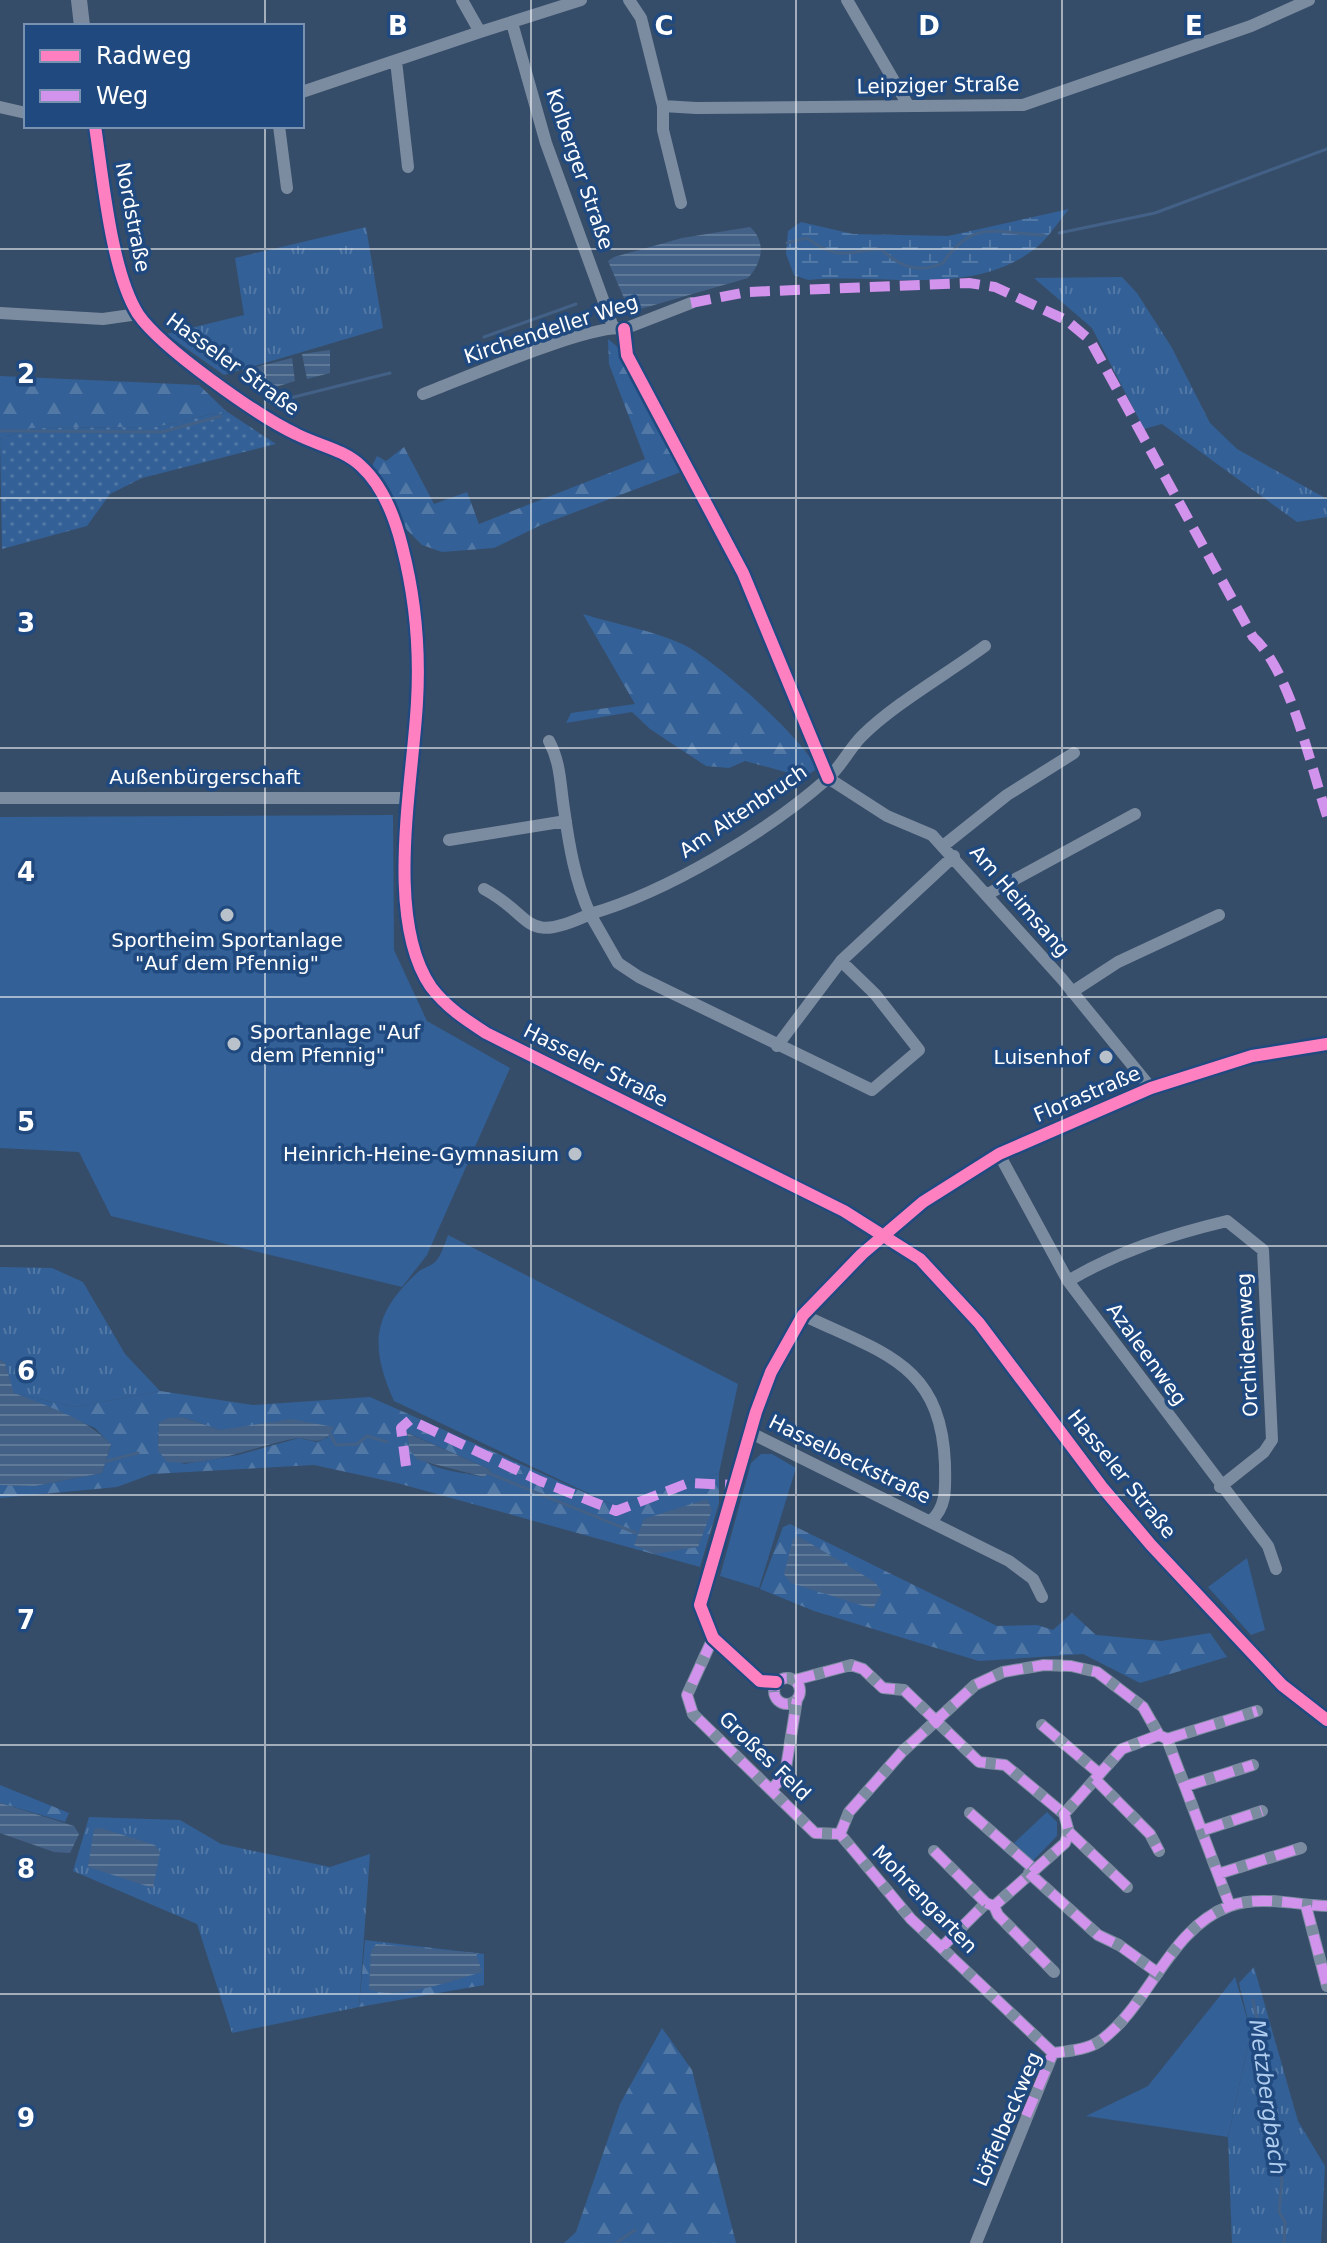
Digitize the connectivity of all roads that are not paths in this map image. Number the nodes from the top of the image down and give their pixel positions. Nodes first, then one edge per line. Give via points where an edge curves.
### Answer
1 (79, 0) edge
2 (462, 0) edge
3 (581, 0) edge
4 (629, 0) edge
5 (847, 0) edge
6 (1309, 0) edge
7 (512, 23) junction
8 (82, 24) edge
9 (480, 32) junction
10 (396, 61) junction
11 (304, 91) edge
12 (908, 105) junction
13 (663, 106) junction
14 (0, 107) edge
15 (24, 113) edge
16 (95, 128) edge
17 (279, 128) edge
18 (408, 167) dead end
19 (287, 188) dead end
20 (681, 203) dead end
21 (691, 303) dead end
22 (0, 313) edge
23 (138, 314) junction
24 (613, 327) junction
25 (423, 394) dead end
26 (985, 646) dead end
27 (549, 741) dead end
28 (1074, 753) dead end
29 (828, 778) junction
30 (0, 798) edge
31 (409, 798) junction
32 (1135, 814) dead end
33 (566, 821) junction
34 (449, 840) dead end
35 (943, 846) junction
36 (954, 856) junction
37 (484, 889) dead end
38 (988, 894) junction
39 (590, 914) junction
40 (1219, 915) dead end
41 (841, 961) junction
42 (1072, 992) junction
43 (1327, 1044) edge
44 (777, 1046) junction
45 (1151, 1088) junction
46 (999, 1154) junction
47 (886, 1235) junction
48 (1068, 1281) junction
49 (803, 1315) junction
50 (751, 1433) junction
51 (1220, 1487) junction
52 (931, 1521) junction
53 (1276, 1569) dead end
54 (1042, 1597) dead end
55 (713, 1638) junction
56 (795, 1680) junction
57 (776, 1682) junction
58 (797, 1699) junction
59 (1257, 1711) dead end
60 (1327, 1720) edge
61 (937, 1722) junction
62 (1042, 1725) dead end
63 (1163, 1737) junction
64 (1253, 1765) dead end
65 (1098, 1776) junction
66 (1186, 1786) junction
67 (772, 1789) junction
68 (1262, 1811) dead end
69 (970, 1813) dead end
70 (1064, 1814) junction
71 (1204, 1830) junction
72 (1069, 1832) junction
73 (840, 1834) junction
74 (1301, 1848) dead end
75 (934, 1851) dead end
76 (1159, 1851) dead end
77 (1032, 1871) junction
78 (1218, 1874) junction
79 (1127, 1887) dead end
80 (990, 1904) junction
81 (1230, 1906) junction
82 (1306, 1906) junction
83 (1327, 1906) edge
84 (943, 1946) junction
85 (1054, 1972) dead end
86 (1158, 1973) junction
87 (1327, 1986) edge
88 (1053, 2053) junction
89 (976, 2243) edge

1 - 8 main road
2 - 9 street
3 - 7 street
4 - 13 street via 641,18
5 - 12 street
6 - 12 street, Leipziger Straße via 1251,26 1039,101
7 - 9 street
7 - 24 street, Kolberger Straße via 546,143
9 - 10 street
10 - 11 street
10 - 18 street
12 - 13 street, Leipziger Straße
13 - 20 street via 663,130
14 - 15 street
16 - 23 main road, Nordstraße via 119,260
17 - 19 street
21 - 24 street, Kirchendeller Weg via 624,329
22 - 23 street via 103,319
23 - 31 main road, Hasseler Straße via 166,346 276,423 352,459 386,503 402,547 416,637
24 - 25 street, Kirchendeller Weg
26 - 29 street, Am Altenbruch via 862,736
27 - 33 street via 561,772
28 - 35 street via 1007,795
29 - 35 street, Am Heimsang
29 - 39 street, Am Altenbruch via 730,849 670,883
30 - 31 street, Außenbürgerschaft
31 - 47 main road, Hasseler Straße via 408,927 425,976 444,1002 486,1033
32 - 38 street
33 - 34 street
33 - 39 street via 579,890
35 - 36 street, Am Heimsang
36 - 38 street, Am Heimsang
36 - 41 street
37 - 39 street, Am Altenbruch via 538,928 565,926
38 - 42 street, Am Heimsang
39 - 44 street via 618,963
40 - 42 street via 1118,962
41 - 44 street
41 - 44 street via 919,1050 872,1090
42 - 45 street, Am Heimsang
43 - 45 street, Florastraße via 1252,1056
45 - 46 street, Florastraße
46 - 47 street, Florastraße via 934,1193
46 - 48 street, Azaleenweg
47 - 49 street, Hasselbeckstraße
47 - 60 main road, Hasseler Straße via 931,1268 962,1303 1151,1545 1282,1685
48 - 51 street, Azaleenweg
48 - 51 street, Orchideenweg via 1162,1236 1227,1221 1263,1250 1272,1440
49 - 50 street, Hasselbeckstraße via 771,1372
49 - 52 street, Hasselbeckstraße via 893,1359 924,1386 939,1416 944,1459 944,1503
50 - 52 street, Hasselbeckstraße
50 - 55 street, Hasselbeckstraße via 700,1605
51 - 53 street, Azaleenweg via 1268,1546
52 - 54 street, Hasselbeckstraße via 1009,1561 1033,1579
55 - 57 street via 760,1681
55 - 67 street, Großes Feld via 687,1695 693,1714
56 - 57 street via 785,1677
56 - 58 street via 800,1689
56 - 61 street via 851,1665 883,1688 904,1690
57 - 58 street via 773,1693 778,1702
58 - 67 street via 785,1774
59 - 63 street
61 - 63 street via 975,1685 1003,1672 1071,1666 1097,1672 1122,1688
61 - 70 street via 979,1762 1005,1765
61 - 73 street via 903,1751 849,1812
62 - 65 street
63 - 65 street via 1122,1749
63 - 66 street
64 - 66 street
65 - 70 street
65 - 76 street
66 - 71 street
67 - 73 street, Großes Feld via 815,1833
68 - 71 street
69 - 77 street
70 - 72 street
71 - 78 street
72 - 77 street via 1065,1843
72 - 79 street
73 - 84 street, Mohrengarten via 911,1919
74 - 78 street
75 - 80 street
77 - 80 street
77 - 86 street via 1098,1935
78 - 81 street
80 - 84 street
80 - 85 street
81 - 82 street, Löffelbeckweg
81 - 86 street, Löffelbeckweg via 1200,1922
82 - 83 street, Löffelbeckweg
82 - 87 street
84 - 88 street, Mohrengarten
86 - 88 street, Löffelbeckweg via 1098,2042
88 - 89 street, Löffelbeckweg

